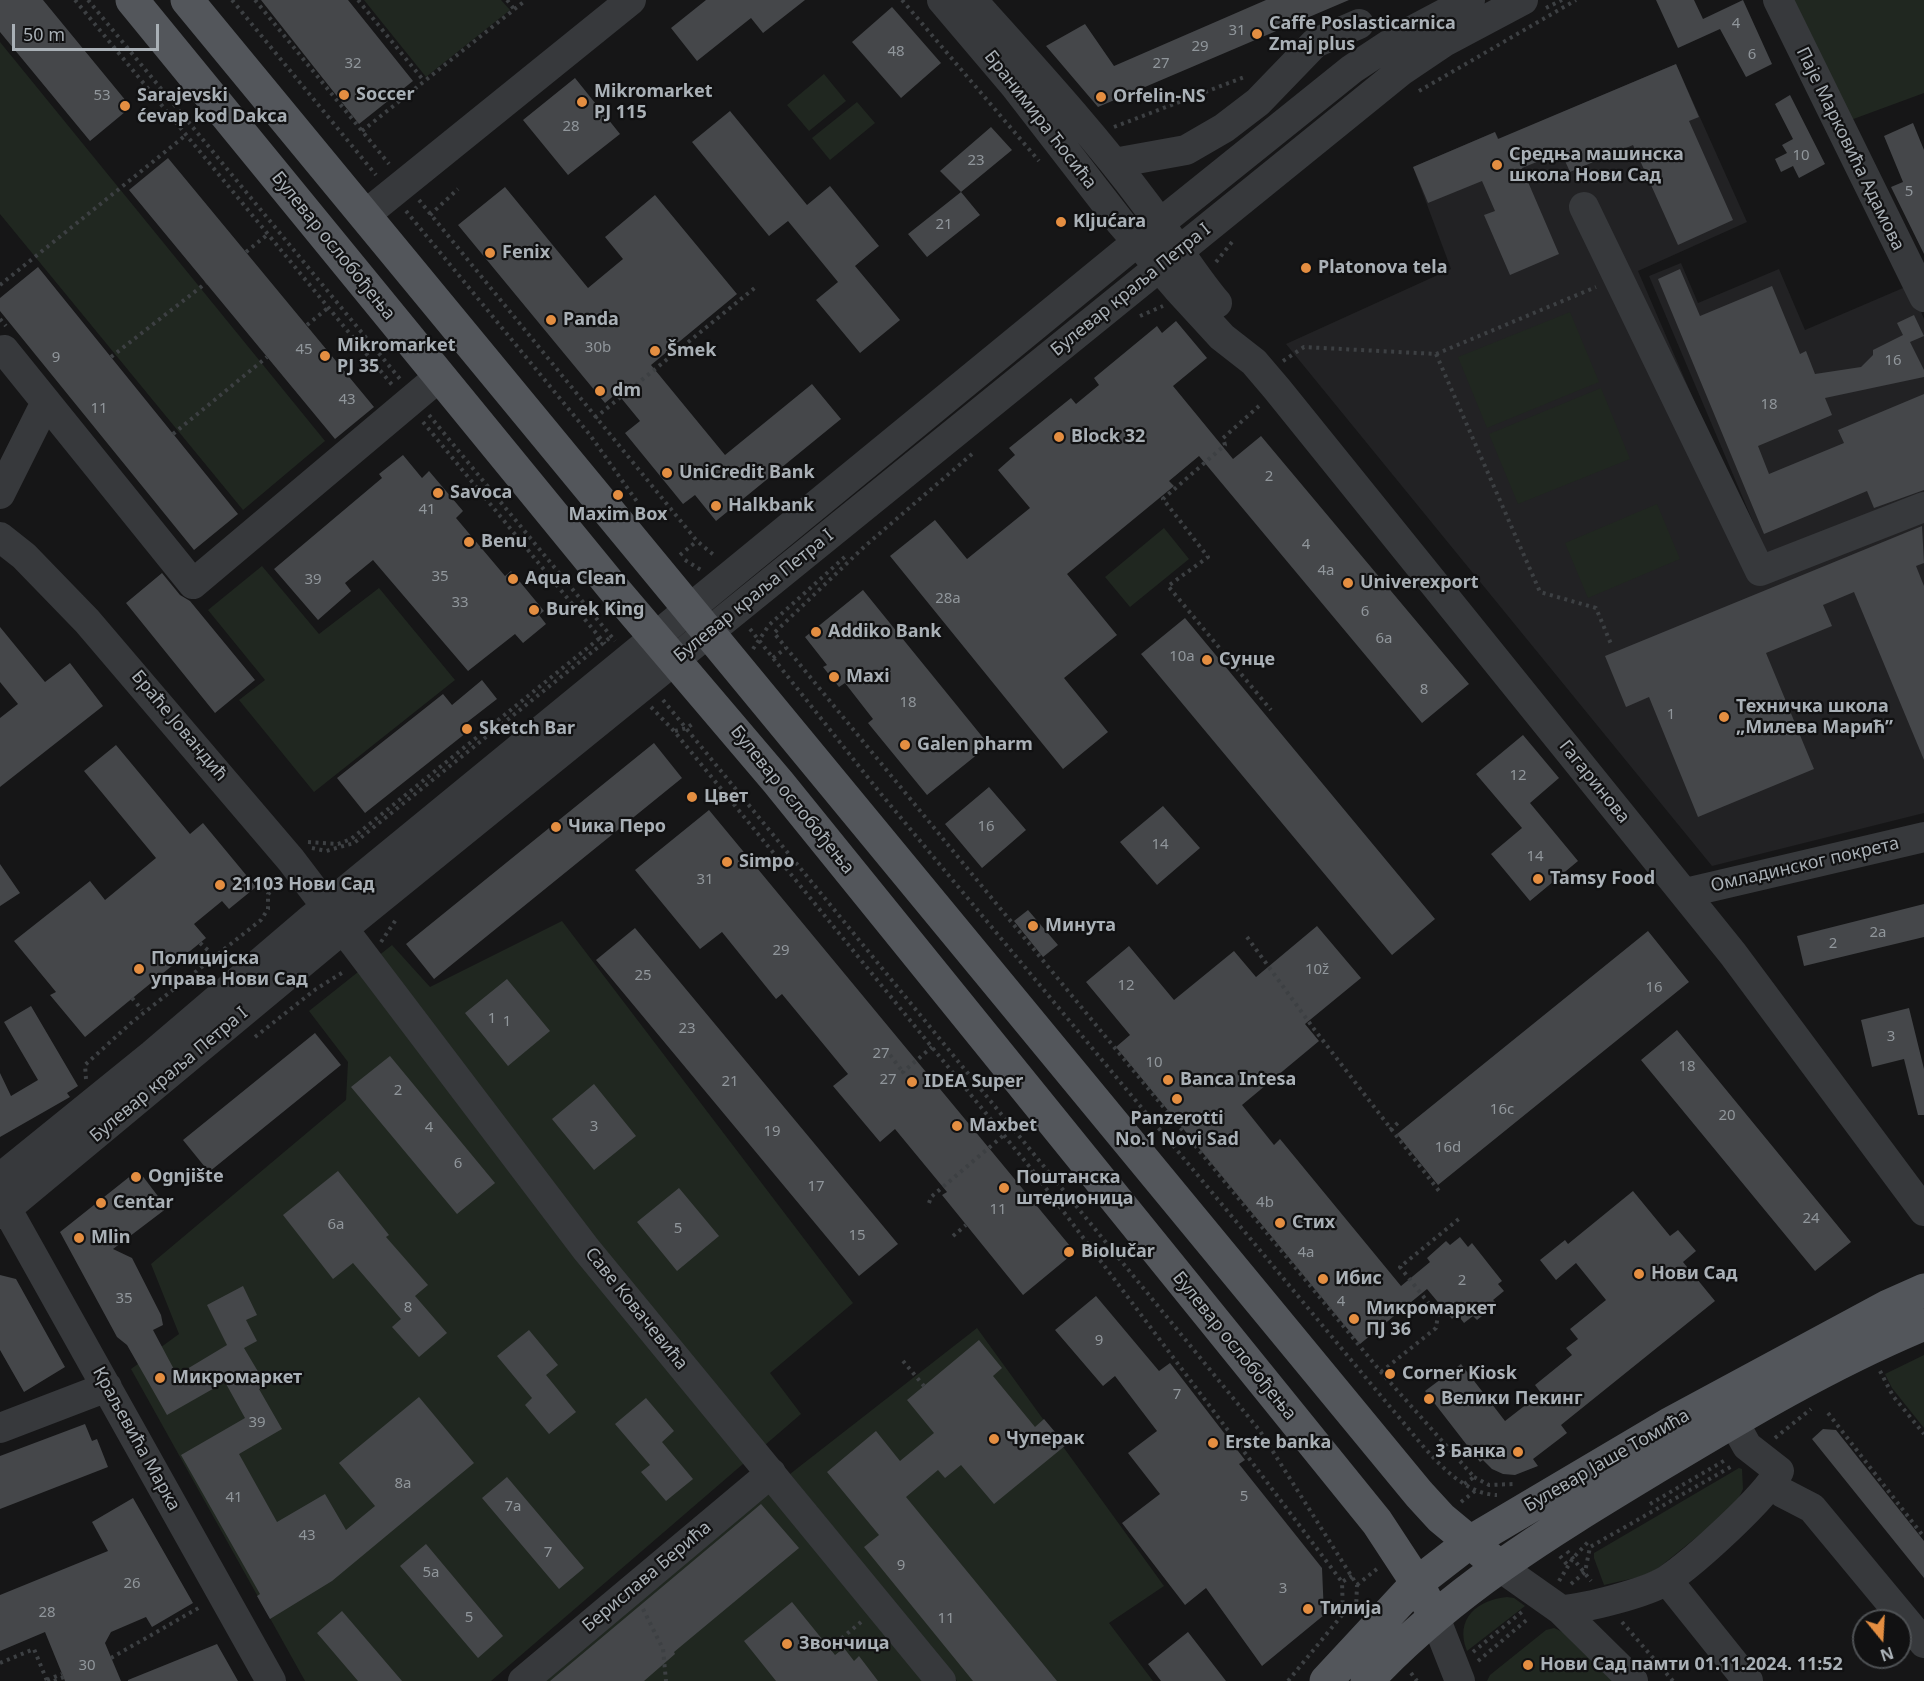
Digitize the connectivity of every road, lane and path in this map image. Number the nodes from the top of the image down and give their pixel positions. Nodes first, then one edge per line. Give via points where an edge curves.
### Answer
1 (75, 0) edge
2 (88, 0) edge
3 (132, 0) edge
4 (187, 0) edge
5 (232, 0) edge
6 (255, 0) edge
7 (358, 0) edge
8 (507, 0) edge
9 (526, 0) edge
10 (630, 0) edge
11 (902, 0) edge
12 (942, 0) edge
13 (972, 0) edge
14 (1470, 0) edge
15 (1523, 0) edge
16 (1576, 0) edge
17 (1778, 0) edge
18 (514, 9) junction
19 (1432, 9) edge
20 (1359, 24) dead end
21 (424, 81) junction
22 (1417, 92) dead end
23 (362, 131) junction
24 (186, 134) junction
25 (1114, 163) junction
26 (1044, 166) dead end
27 (398, 188) junction
28 (458, 189) dead end
29 (1584, 207) dead end
30 (365, 215) junction
31 (430, 215) junction
32 (1148, 233) junction
33 (1238, 233) dead end
34 (267, 235) junction
35 (246, 252) dead end
36 (1168, 260) junction
37 (1619, 278) junction
38 (206, 283) dead end
39 (0, 285) edge
40 (757, 286) dead end
41 (1193, 290) junction
42 (1924, 297) edge
43 (329, 307) junction
44 (1132, 319) dead end
45 (307, 325) dead end
46 (4, 350) dead end
47 (1436, 354) junction
48 (111, 357) dead end
49 (267, 357) dead end
50 (1265, 375) junction
51 (440, 376) junction
52 (411, 401) junction
53 (46, 402) junction
54 (595, 418) junction
55 (173, 434) dead end
56 (979, 447) dead end
57 (0, 494) edge
58 (641, 507) dead end
59 (1924, 507) edge
60 (0, 537) edge
61 (673, 549) dead end
62 (680, 555) junction
63 (707, 575) dead end
64 (605, 615) dead end
65 (598, 620) junction
66 (700, 620) junction
67 (590, 625) junction
68 (769, 625) dead end
69 (774, 633) junction
70 (601, 637) junction
71 (760, 642) dead end
72 (605, 644) junction
73 (1611, 644) dead end
74 (786, 648) junction
75 (665, 649) junction
76 (773, 658) junction
77 (662, 698) dead end
78 (653, 709) dead end
79 (1271, 710) dead end
80 (1924, 837) edge
81 (289, 839) junction
82 (282, 883) dead end
83 (1685, 893) junction
84 (335, 917) junction
85 (1248, 937) dead end
86 (200, 944) dead end
87 (212, 954) dead end
88 (132, 998) dead end
89 (142, 1010) dead end
90 (932, 1047) junction
91 (890, 1054) dead end
92 (903, 1072) junction
93 (909, 1079) dead end
94 (88, 1107) junction
95 (1400, 1121) dead end
96 (1390, 1130) junction
97 (1004, 1135) junction
98 (1033, 1171) junction
99 (0, 1178) edge
100 (1018, 1182) dead end
101 (1439, 1191) dead end
102 (929, 1203) dead end
103 (2, 1206) edge
104 (1924, 1211) edge
105 (1460, 1218) dead end
106 (966, 1225) dead end
107 (953, 1236) dead end
108 (1924, 1290) edge
109 (1924, 1324) edge
110 (903, 1361) dead end
111 (1879, 1370) dead end
112 (1381, 1372) junction
113 (924, 1386) dead end
114 (107, 1387) junction
115 (1816, 1405) dead end
116 (1828, 1413) dead end
117 (1733, 1422) junction
118 (0, 1428) edge
119 (1924, 1434) edge
120 (1754, 1453) junction
121 (771, 1473) junction
122 (1474, 1477) junction
123 (1464, 1484) junction
124 (1772, 1484) junction
125 (1512, 1485) dead end
126 (1488, 1495) dead end
127 (1924, 1538) edge
128 (1470, 1542) junction
129 (1557, 1551) dead end
130 (1569, 1567) dead end
131 (1500, 1568) junction
132 (1666, 1580) junction
133 (1342, 1582) junction
134 (1417, 1583) junction
135 (213, 1600) dead end
136 (1554, 1604) junction
137 (880, 1606) junction
138 (1529, 1606) dead end
139 (645, 1611) dead end
140 (1434, 1615) junction
141 (1924, 1643) edge
142 (830, 1648) dead end
143 (111, 1658) dead end
144 (0, 1663) edge
145 (1467, 1667) edge
146 (47, 1680) edge
147 (54, 1681) edge
148 (271, 1681) edge
149 (524, 1681) edge
150 (666, 1681) edge
151 (941, 1681) edge
152 (1288, 1681) edge
153 (1326, 1681) edge
154 (1367, 1681) edge
155 (1633, 1681) edge
156 (1748, 1681) edge

1 - 24 path
2 - 52 path
3 - 51 main road, Булевар ослобођења
4 - 30 main road
5 - 27 path
6 - 23 path
7 - 21 path
8 - 18 path
9 - 18 path
10 - 27 street
11 - 26 path
12 - 32 street, Бранимира Ћосића
13 - 25 street, Бранимира Ћосића
14 - 19 street, Булевар краља Петра I
15 - 36 street, Булевар краља Петра I via 1444,42 1401,71
16 - 22 path
17 - 42 street, Паје Марковића Адамова
18 - 21 path
19 - 32 street, Булевар краља Петра I
20 - 25 street via 1315,42 1258,102 1186,150
21 - 23 path
23 - 27 path
24 - 34 path
24 - 39 path
25 - 32 street, Бранимира Ћосића
27 - 30 street
27 - 31 path
27 - 58 path via 590,435
28 - 31 path
29 - 37 street
30 - 66 main road
31 - 54 path
32 - 36 street, Гагаринова
32 - 66 street, Булевар краља Петра I
33 - 41 path
34 - 35 path
34 - 43 path
36 - 41 street, Гагаринова
36 - 66 street, Булевар краља Петра I
37 - 47 path
37 - 59 street via 1760,571
38 - 48 path
40 - 54 path
41 - 44 path
41 - 50 street, Гагаринова via 1235,326
43 - 45 path
43 - 52 path
46 - 53 street
47 - 50 path via 1304,347
47 - 73 path via 1540,592 1596,608
49 - 55 path
50 - 79 path via 1223,438 1225,445 1163,499 1208,557 1168,586
50 - 83 street, Гагаринова
51 - 52 street
51 - 75 main road, Булевар ослобођења
52 - 53 street via 193,584
52 - 65 path
52 - 67 path
53 - 57 street
54 - 62 path via 697,541
56 - 69 path via 865,546
60 - 81 street, Браће Јовандић via 24,556 87,621
61 - 62 path
62 - 63 path
64 - 65 path
65 - 67 path
65 - 72 path via 612,636
66 - 75 street, Булевар краља Петра I
66 - 128 main road via 1419,1494
67 - 70 path
68 - 69 path
69 - 74 path
70 - 72 path
70 - 81 path via 351,839 325,844
71 - 76 path
72 - 81 path via 354,843 326,851
74 - 76 path
74 - 112 path
75 - 84 street, Булевар краља Петра I
75 - 134 main road, Булевар ослобођења via 778,782 1362,1503
76 - 123 path via 877,789 1384,1399 1453,1477
77 - 133 path via 1260,1431 1353,1576
78 - 90 path
80 - 83 street, Омладинског покрета
81 - 84 street, Браће Јовандић
82 - 94 path via 268,894 268,909 261,920 131,1023 85,1065
83 - 104 street, Гагаринова
84 - 94 street, Булевар краља Петра I
84 - 103 street, Булевар краља Петра I
84 - 121 street, Саве Ковачевића via 586,1249
85 - 96 path
86 - 87 path
88 - 89 path
90 - 92 path
90 - 97 path
91 - 92 path
92 - 93 path
94 - 99 street, Булевар краља Петра I
95 - 96 path
96 - 101 path
97 - 98 path
97 - 102 path via 931,1197
98 - 100 path
98 - 133 path
103 - 114 street, Краљевића Марка
105 - 112 path via 1400,1268 1437,1315 1436,1328
106 - 107 path
108 - 128 main road, Булевар Јаше Томића via 1671,1423
109 - 117 main road, Булевар Јаше Томића via 1862,1350
110 - 113 path
111 - 119 path via 1893,1396
112 - 122 path
114 - 118 street
114 - 148 street, Краљевића Марка
115 - 120 path
116 - 127 path
117 - 120 street
117 - 131 main road, Булевар Јаше Томића via 1550,1533
120 - 124 street via 1779,1471
120 - 136 path via 1590,1547 1585,1572
121 - 137 street, Саве Ковачевића
121 - 149 street, Берислава Берића
122 - 123 path
122 - 125 path via 1489,1485
123 - 126 path
124 - 132 street via 1711,1544
124 - 141 street via 1812,1508
128 - 131 main road
128 - 134 main road, Булевар Јаше Томића
129 - 130 path
131 - 136 street
131 - 140 main road, Булевар Јаше Томића
132 - 136 street via 1586,1606
132 - 156 street
133 - 152 path via 1342,1614
134 - 140 main road, Булевар ослобођења
134 - 153 main road, Булевар Јаше Томића
135 - 143 path
136 - 145 path
136 - 155 street
137 - 142 path
137 - 151 street, Саве Ковачевића
138 - 145 path
139 - 150 path via 663,1649
140 - 145 street
140 - 154 main road, Булевар Јаше Томића
144 - 146 path via 34,1649
146 - 147 path via 63,1675

